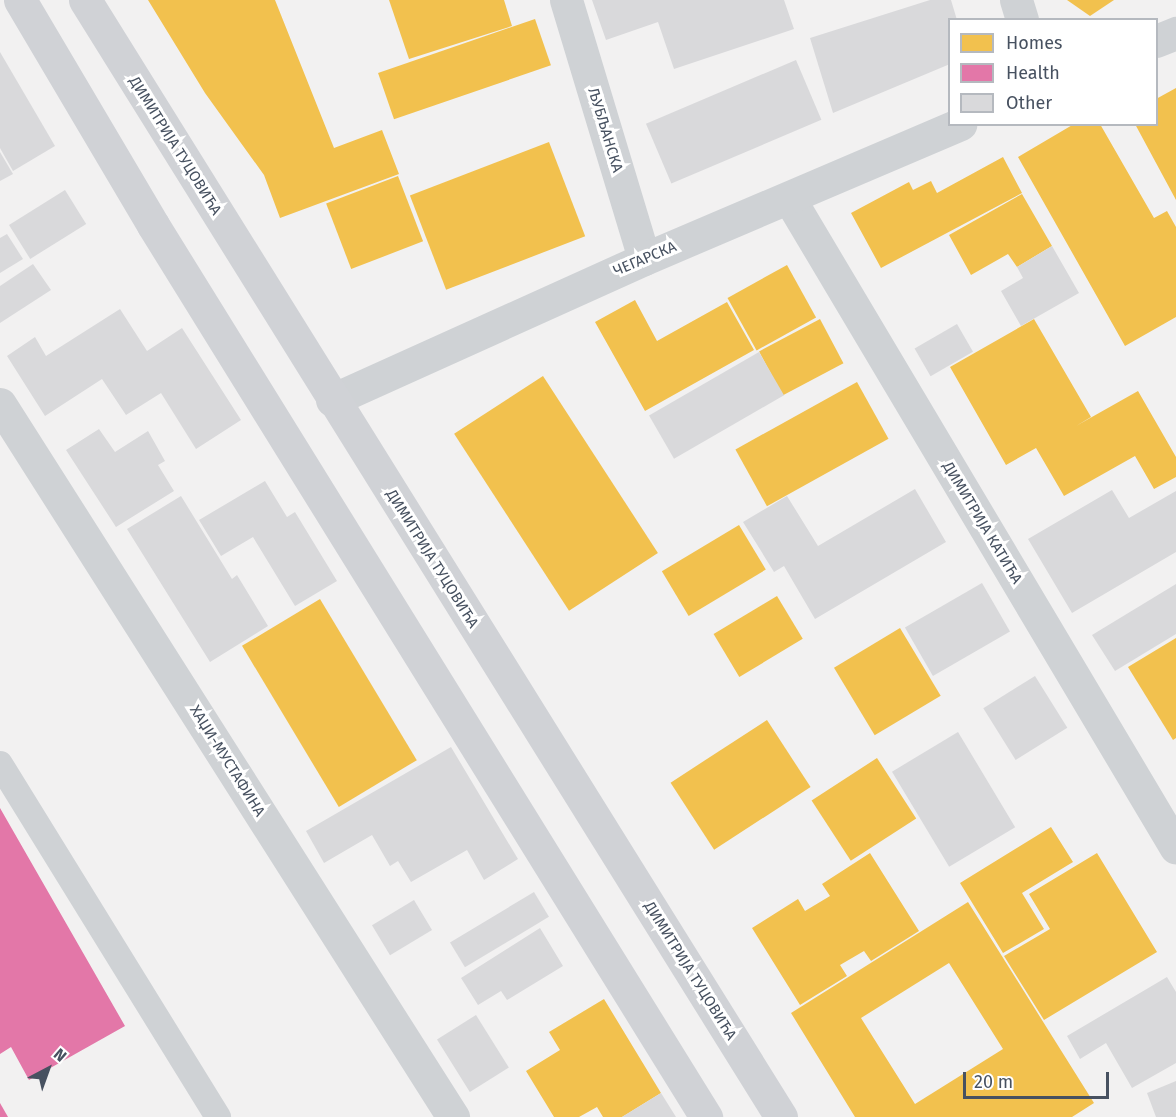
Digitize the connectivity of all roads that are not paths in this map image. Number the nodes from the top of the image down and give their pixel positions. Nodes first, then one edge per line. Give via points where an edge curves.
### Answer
1 (20, 0) edge
2 (85, 0) edge
3 (566, 0) edge
4 (1016, 0) edge
5 (1021, 18) edge
6 (1176, 33) edge
7 (1158, 40) edge
8 (955, 126) edge
9 (789, 198) junction
10 (644, 259) junction
11 (332, 400) junction
12 (0, 404) edge
13 (0, 764) edge
14 (1176, 848) edge
15 (218, 1117) edge
16 (453, 1117) edge
17 (706, 1117) edge
18 (782, 1117) edge

1 - 17 main road via 153,225
2 - 11 main road, ДИМИТРИЈА ТУЦОВИЋА
3 - 10 street, ЉУБЉАНСКА
4 - 5 street
6 - 7 street
8 - 9 street, ЧЕГАРСКА
9 - 10 street, ЧЕГАРСКА
9 - 14 street, ДИМИТРИЈА КАТИЋА
10 - 11 street, ЧЕГАРСКА
11 - 18 main road, ДИМИТРИЈА ТУЦОВИЋА
12 - 16 street, ХАЏИ-МУСТАФИНА
13 - 15 lane

